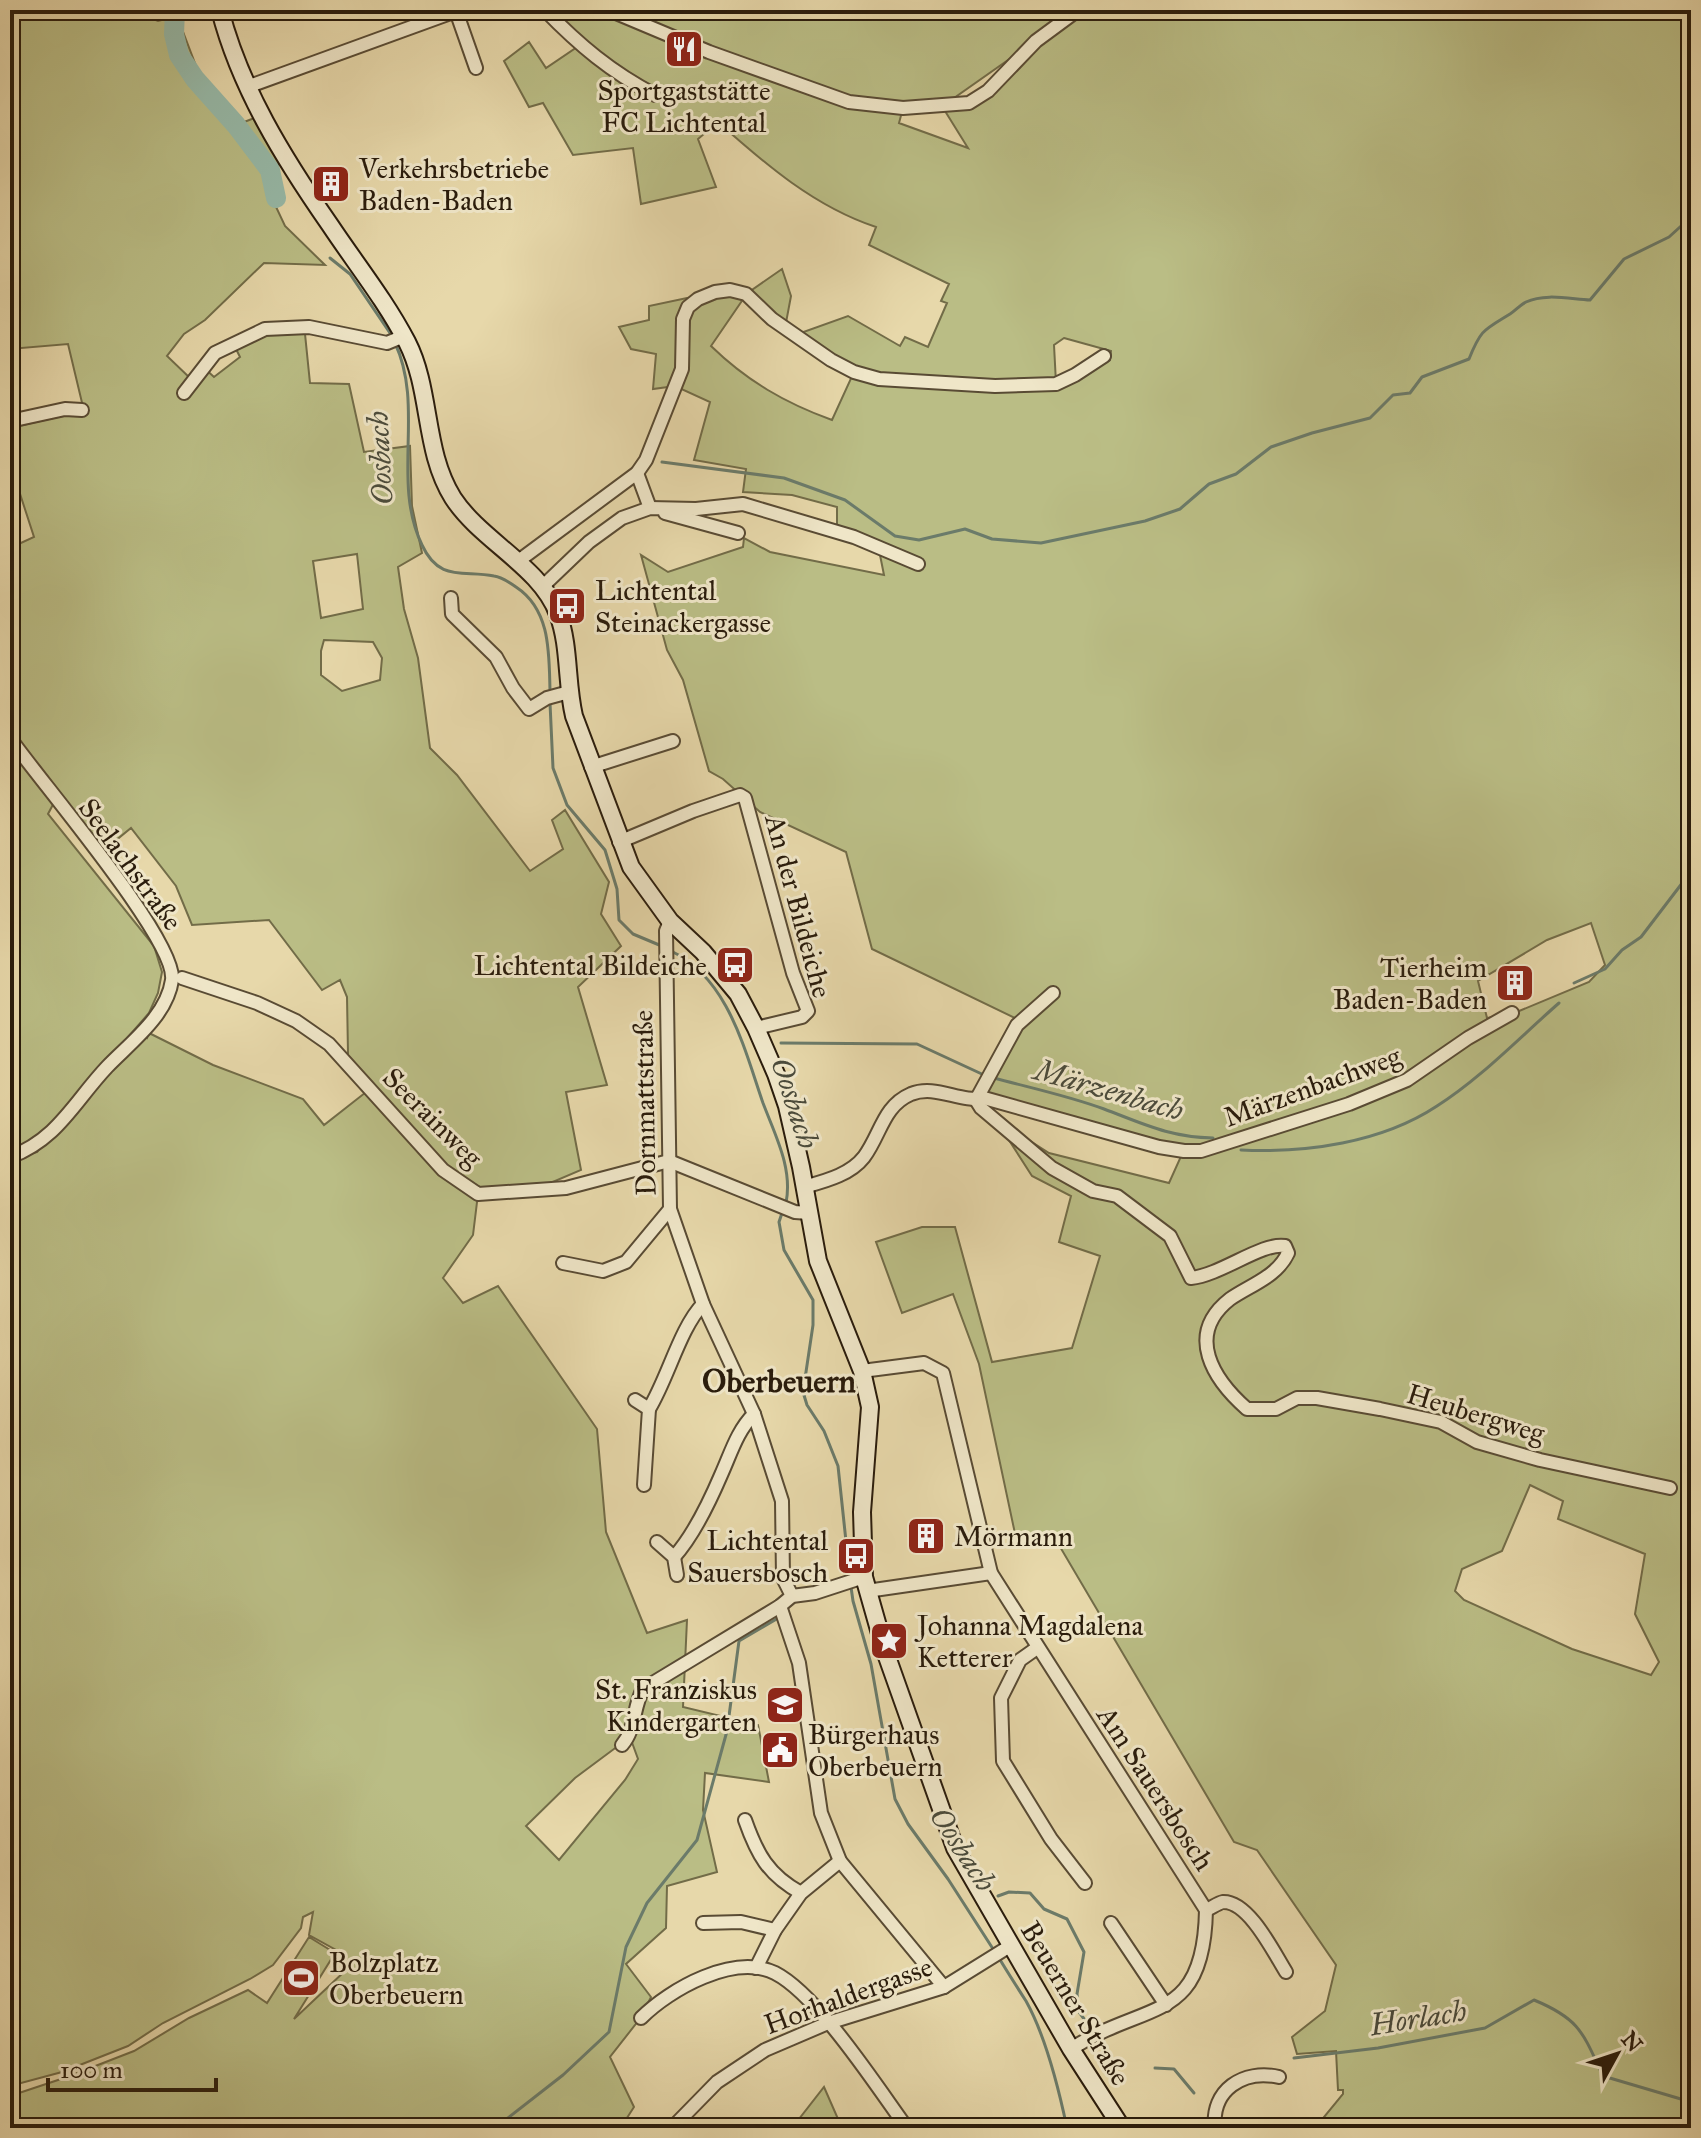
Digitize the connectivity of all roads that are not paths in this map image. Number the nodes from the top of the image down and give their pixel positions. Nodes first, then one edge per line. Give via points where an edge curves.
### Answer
1 (220, 10) edge
2 (545, 10) edge
3 (609, 10) edge
4 (1078, 10) edge
5 (476, 68) dead end
6 (247, 87) junction
7 (655, 95) dead end
8 (396, 339) junction
9 (1104, 356) dead end
10 (184, 393) dead end
11 (82, 410) dead end
12 (10, 421) edge
13 (637, 473) junction
14 (650, 508) junction
15 (738, 533) dead end
16 (517, 562) junction
17 (918, 564) dead end
18 (542, 587) junction
19 (451, 598) dead end
20 (558, 695) junction
21 (10, 738) edge
22 (673, 741) dead end
23 (591, 767) junction
24 (619, 842) junction
25 (668, 926) junction
26 (182, 978) dead end
27 (1053, 993) dead end
28 (1512, 1013) dead end
29 (756, 1028) junction
30 (976, 1100) junction
31 (10, 1157) edge
32 (669, 1161) junction
33 (804, 1187) junction
34 (670, 1209) junction
35 (802, 1212) junction
36 (563, 1263) dead end
37 (703, 1304) junction
38 (862, 1371) junction
39 (635, 1400) dead end
40 (649, 1409) junction
41 (754, 1414) junction
42 (644, 1485) dead end
43 (1670, 1488) dead end
44 (657, 1542) dead end
45 (674, 1557) junction
46 (991, 1573) junction
47 (677, 1575) dead end
48 (857, 1582) junction
49 (792, 1596) junction
50 (780, 1606) junction
51 (1037, 1648) junction
52 (622, 1745) dead end
53 (745, 1820) dead end
54 (840, 1861) junction
55 (1085, 1883) dead end
56 (801, 1893) junction
57 (1206, 1910) junction
58 (703, 1923) dead end
59 (1111, 1923) dead end
60 (775, 1930) junction
61 (1002, 1951) junction
62 (756, 1968) junction
63 (1286, 1972) dead end
64 (944, 1987) junction
65 (1166, 2005) junction
66 (641, 2018) dead end
67 (828, 2023) junction
68 (1071, 2049) junction
69 (1279, 2077) dead end
70 (672, 2128) edge
71 (907, 2128) edge
72 (1122, 2128) edge
73 (1215, 2128) edge

1 - 6 main road, Beuerner Straße
2 - 7 street via 622,78
3 - 4 street via 849,102 903,108 969,103
5 - 6 street via 456,11
6 - 8 main road, Beuerner Straße via 313,200 389,310
8 - 10 street via 309,327 265,329 215,353
8 - 16 main road, Beuerner Straße via 416,364 433,452 448,489 482,533
9 - 13 street via 1056,384 879,379 831,360 746,294 715,292 688,307 682,369
11 - 12 street
13 - 14 street
13 - 16 street
14 - 15 street
14 - 17 street via 743,504 854,537
14 - 18 street via 622,518 589,542
16 - 18 main road, Beuerner Straße
18 - 20 main road, Beuerner Straße via 563,631
19 - 20 street via 452,614 496,657 529,709
20 - 23 main road, Beuerner Straße
21 - 31 street, Seelachstraße via 137,905 166,953 172,978 155,1018 50,1136
22 - 23 street
23 - 24 main road, Beuerner Straße
24 - 25 main road, Beuerner Straße
24 - 29 street, An der Bildeiche via 693,811 740,795 745,798 808,1011
25 - 29 main road, Beuerner Straße via 722,972
25 - 32 street, Dornmattstraße
26 - 32 street, Seerainweg via 257,1003 329,1044 443,1170 478,1194 566,1188
27 - 30 street via 1017,1025
28 - 30 street, Märzenbachweg via 1407,1080 1201,1151 1159,1147
29 - 33 main road, Beuerner Straße via 787,1106
30 - 33 street, Märzenbachweg via 935,1091 914,1093 892,1105 860,1161 835,1178
30 - 43 street, Heubergweg via 1052,1168 1093,1191 1117,1196 1170,1236 1191,1278 1285,1246 1284,1262 1228,1301 1208,1331 1206,1349 1214,1374 1247,1409 1276,1409 1297,1398 1368,1407 1441,1422 1477,1442 1540,1460
32 - 34 street, Dornmattstraße
32 - 35 street
33 - 35 main road, Beuerner Straße
34 - 36 street via 626,1262 603,1271
34 - 37 street, Dornmattstraße
35 - 38 main road, Beuerner Straße
37 - 40 street via 692,1316
37 - 41 street, Dornmattstraße
38 - 46 street, Am Sauersbosch via 924,1363 943,1373
38 - 48 main road, Beuerner Straße via 870,1407
39 - 40 street
40 - 42 street
41 - 45 street via 742,1426 713,1493
41 - 49 street, Dornmattstraße via 782,1501 783,1578
44 - 45 street
45 - 47 street
46 - 48 street
46 - 51 street, Am Sauersbosch
48 - 49 street
48 - 61 main road, Beuerner Straße via 945,1825
49 - 50 street
50 - 52 street via 643,1689 630,1736
50 - 54 street via 799,1663 821,1813
51 - 55 street via 1020,1660 1001,1698 1003,1761
51 - 57 street, Am Sauersbosch
53 - 56 street via 755,1850 780,1882
54 - 56 street
54 - 64 street
56 - 60 street
57 - 63 street, Am Sauersbosch via 1222,1902 1246,1912
57 - 65 street, Am Sauersbosch via 1198,1970
58 - 60 street via 741,1922
59 - 65 street
60 - 62 street
61 - 64 street, Horhaldergasse
61 - 68 main road, Beuerner Straße
62 - 66 street via 714,1973 682,1987
62 - 67 street via 775,1973 805,1995
64 - 67 street, Horhaldergasse
65 - 68 street, Am Sauersbosch
67 - 70 street, Horhaldergasse via 765,2050 717,2082
67 - 71 street
68 - 72 main road, Beuerner Straße
69 - 73 street via 1243,2080 1223,2091 1215,2106

